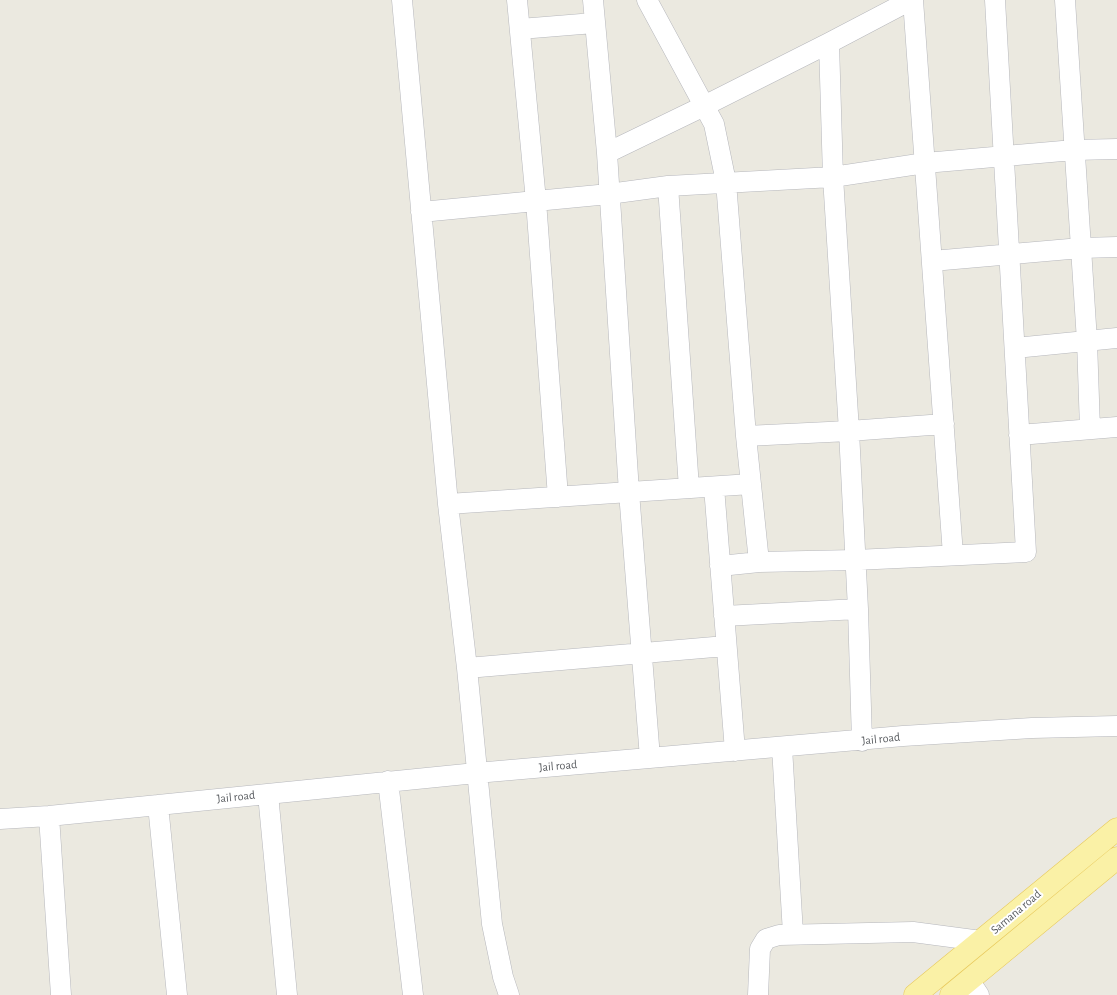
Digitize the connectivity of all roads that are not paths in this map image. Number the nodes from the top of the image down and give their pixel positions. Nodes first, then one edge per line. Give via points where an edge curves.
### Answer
1 (402, 0) edge
2 (517, 0) edge
3 (593, 0) edge
4 (647, 0) edge
5 (912, 0) edge
6 (995, 0) edge
7 (1065, 0) edge
8 (594, 23) junction
9 (520, 29) junction
10 (829, 43) junction
11 (704, 106) junction
12 (1074, 150) junction
13 (1117, 150) edge
14 (607, 153) junction
15 (1004, 156) junction
16 (925, 162) junction
17 (833, 176) junction
18 (726, 182) junction
19 (668, 186) junction
20 (609, 194) junction
21 (536, 201) junction
22 (421, 212) junction
23 (1081, 248) junction
24 (1117, 248) edge
25 (1009, 254) junction
26 (932, 261) junction
27 (1117, 338) edge
28 (1087, 341) junction
29 (1015, 348) junction
30 (944, 424) junction
31 (1117, 426) edge
32 (1090, 429) junction
33 (849, 431) junction
34 (1019, 435) junction
35 (746, 436) junction
36 (751, 484) junction
37 (714, 487) junction
38 (689, 488) junction
39 (629, 492) junction
40 (558, 497) junction
41 (448, 504) junction
42 (953, 555) junction
43 (855, 560) junction
44 (759, 562) junction
45 (720, 566) junction
46 (858, 609) junction
47 (724, 616) junction
48 (726, 646) junction
49 (642, 653) junction
50 (466, 668) junction
51 (1117, 726) edge
52 (862, 741) junction
53 (782, 747) junction
54 (735, 751) junction
55 (650, 758) junction
56 (476, 773) junction
57 (388, 781) junction
58 (268, 794) junction
59 (158, 805) junction
60 (48, 816) junction
61 (0, 819) edge
62 (1117, 829) edge
63 (1117, 858) edge
64 (793, 934) junction
65 (981, 941) junction
66 (974, 987) edge
67 (61, 995) edge
68 (177, 995) edge
69 (287, 995) edge
70 (413, 995) edge
71 (509, 995) edge
72 (758, 995) edge
73 (915, 995) edge
74 (952, 995) edge

1 - 22 street
2 - 9 street
3 - 8 street
4 - 11 street
5 - 10 street
5 - 16 street
6 - 15 street
7 - 12 street
8 - 9 street
8 - 14 street
9 - 21 street
10 - 11 street
10 - 17 street
11 - 14 street
11 - 18 street via 714,124
12 - 13 street
12 - 15 street
12 - 23 street
14 - 20 street
15 - 16 street
15 - 25 street
16 - 17 street
16 - 26 street
17 - 18 street
17 - 33 street
18 - 19 street
18 - 35 street
19 - 20 street
19 - 38 street
20 - 21 street
20 - 39 street
21 - 22 street
21 - 40 street
22 - 41 street
23 - 24 street
23 - 25 street
23 - 28 street
25 - 26 street
25 - 29 street
26 - 30 street
27 - 28 street
28 - 29 street
28 - 32 street
29 - 34 street
30 - 33 street
30 - 42 street
31 - 32 street
32 - 34 street
33 - 35 street
33 - 43 street
34 - 42 street via 1026,552
35 - 36 street
36 - 37 street
36 - 44 street
37 - 38 street
37 - 45 street
38 - 39 street
39 - 40 street
39 - 49 street
40 - 41 street
41 - 50 street
42 - 43 street
43 - 44 street
43 - 46 street
44 - 45 street
45 - 47 street
46 - 47 street
46 - 52 street
47 - 48 street
48 - 49 street
48 - 54 street
49 - 50 street
49 - 55 street
50 - 56 street
51 - 52 street, Jail road via 1032,728
52 - 53 street, Jail road
53 - 54 street, Jail road
53 - 64 street
54 - 55 street, Jail road
55 - 56 street, Jail road
56 - 57 street, Jail road
56 - 71 street via 492,924
57 - 58 street, Jail road
57 - 70 street
58 - 59 street, Jail road
58 - 69 street
59 - 60 street, Jail road
59 - 68 street
60 - 61 street, Jail road
60 - 67 street
62 - 65 main road, Samana road
63 - 66 main road, Samana road
64 - 65 street via 913,932
64 - 72 street via 766,939 760,949
65 - 73 main road, Samana road
66 - 74 main road, Samana road

